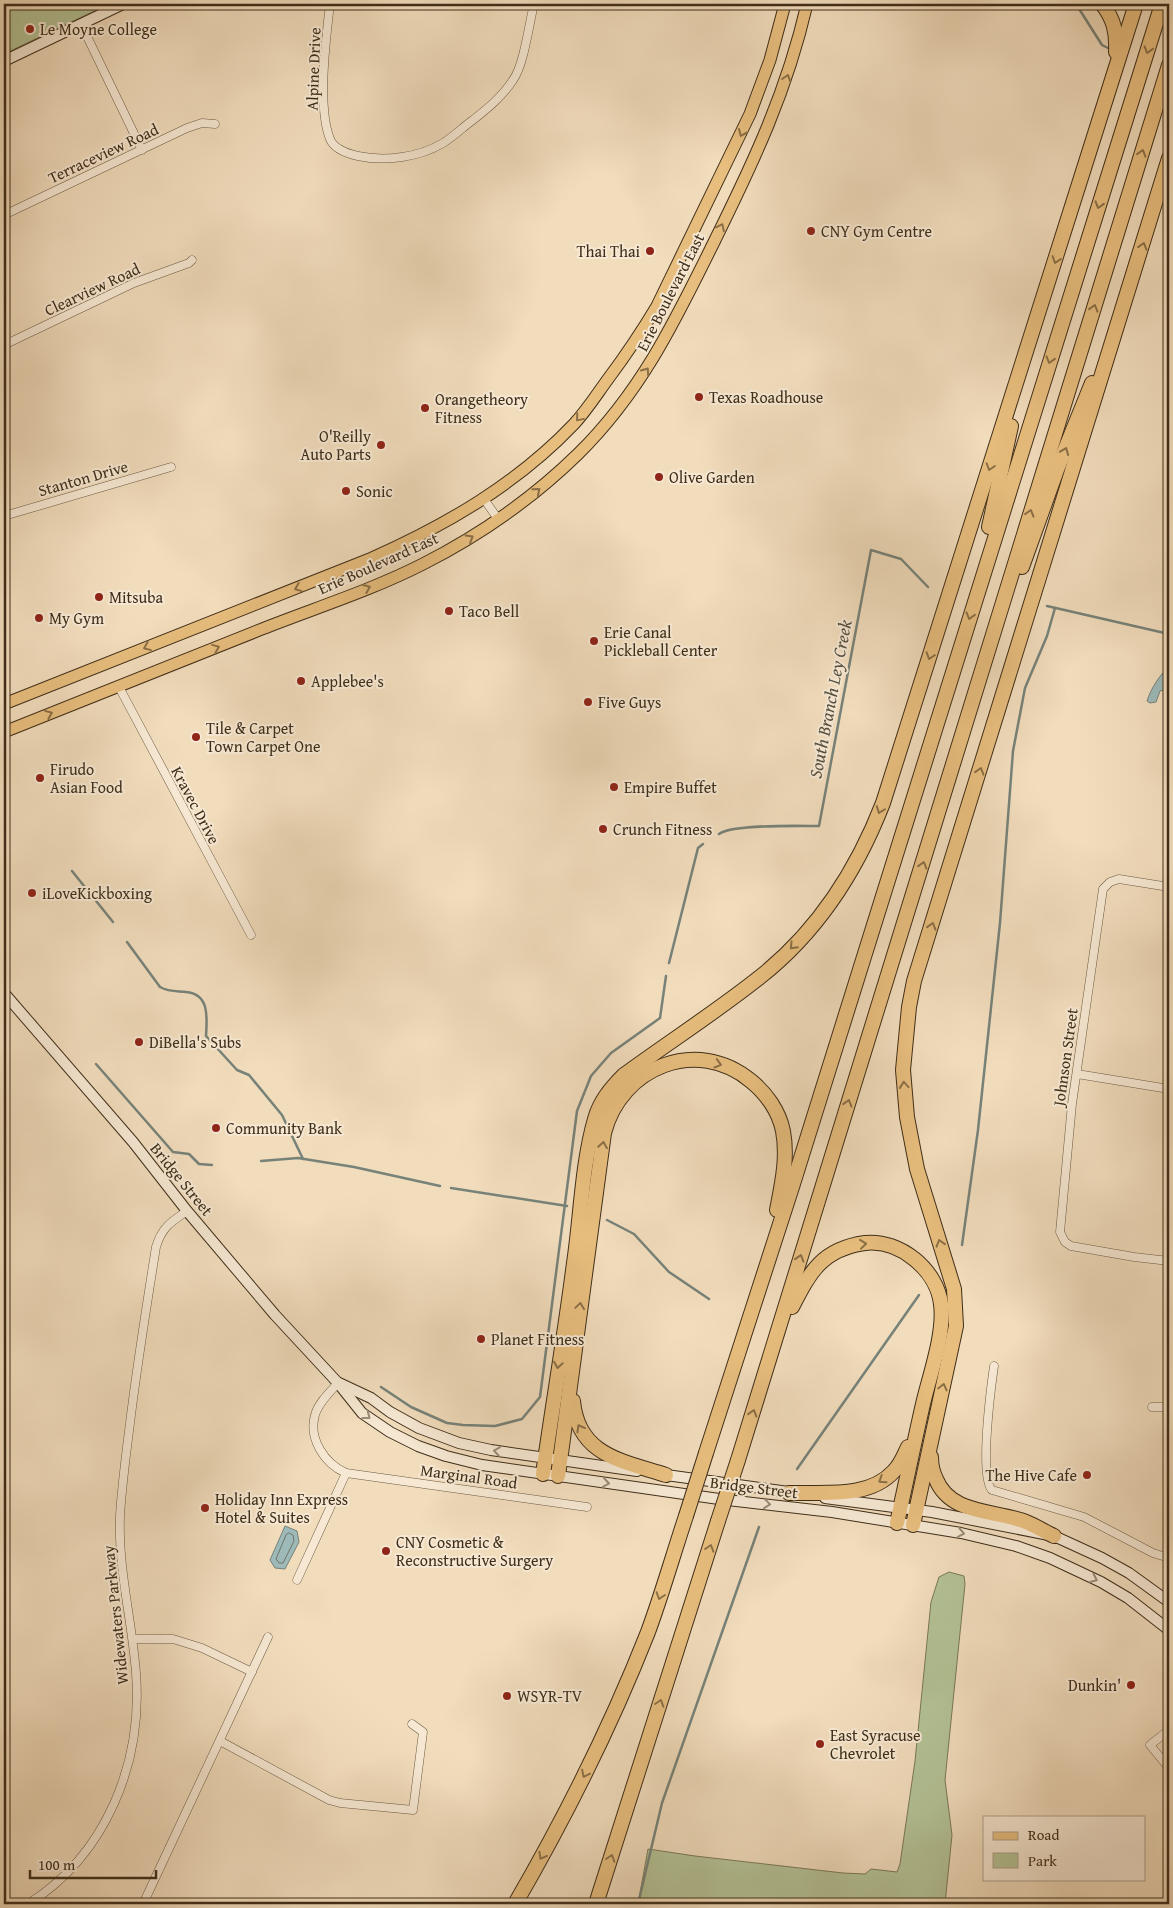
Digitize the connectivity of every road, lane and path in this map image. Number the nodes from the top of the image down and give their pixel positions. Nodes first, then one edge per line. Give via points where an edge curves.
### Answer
1 (123, 4) edge
2 (330, 4) edge
3 (534, 4) edge
4 (785, 4) edge
5 (807, 4) edge
6 (1102, 4) edge
7 (1136, 4) edge
8 (1162, 4) edge
9 (81, 24) junction
10 (4, 61) edge
11 (1169, 65) edge
12 (1107, 97) junction
13 (215, 124) dead end
14 (142, 150) junction
15 (1169, 158) edge
16 (4, 215) edge
17 (192, 260) dead end
18 (1129, 293) junction
19 (1036, 321) junction
20 (4, 345) edge
21 (171, 466) dead end
22 (484, 499) junction
23 (4, 516) edge
24 (498, 519) junction
25 (976, 596) junction
26 (118, 687) junction
27 (4, 704) edge
28 (965, 728) junction
29 (4, 732) edge
30 (1169, 887) edge
31 (251, 934) dead end
32 (4, 993) edge
33 (1077, 1074) junction
34 (1169, 1089) edge
35 (186, 1211) junction
36 (770, 1250) junction
37 (1169, 1261) edge
38 (776, 1339) junction
39 (994, 1366) dead end
40 (571, 1376) junction
41 (338, 1383) junction
42 (1152, 1407) dead end
43 (1169, 1407) edge
44 (918, 1426) junction
45 (932, 1434) junction
46 (545, 1458) junction
47 (560, 1460) junction
48 (346, 1472) junction
49 (543, 1474) junction
50 (666, 1475) junction
51 (558, 1476) junction
52 (790, 1493) junction
53 (587, 1507) dead end
54 (900, 1508) junction
55 (916, 1510) junction
56 (897, 1522) junction
57 (913, 1525) junction
58 (1054, 1536) junction
59 (1169, 1558) edge
60 (297, 1580) dead end
61 (1169, 1602) edge
62 (1169, 1630) edge
63 (268, 1637) dead end
64 (133, 1639) junction
65 (252, 1672) junction
66 (412, 1724) dead end
67 (1169, 1730) edge
68 (220, 1741) junction
69 (1169, 1768) edge
70 (28, 1904) edge
71 (143, 1904) edge
72 (515, 1904) edge
73 (596, 1904) edge

1 - 9 main road
2 - 3 street, Alpine Drive via 324,85 330,139 336,147 366,158 393,157 431,149 444,143 494,104 515,78
4 -> 22 main road, Erie Boulevard East via 770,60 742,134 675,272 639,336 574,424 536,460
24 -> 5 main road, Erie Boulevard East via 545,485 580,452 655,358 755,158 787,79
6 - 12 highway via 1117,34
7 - 12 highway
8 -> 25 highway
9 - 10 main road
9 - 14 street
28 -> 11 highway
12 -> 19 highway
13 - 14 street, Terraceview Road via 202,123 187,128
14 - 16 street, Terraceview Road
18 -> 15 highway
17 - 20 street, Clearview Road via 134,283
28 -> 18 highway via 1058,467
45 -> 18 highway via 956,1326 956,1308 954,1289 917,1169 907,1117 903,1070 909,1007 920,962
19 - 25 highway
19 -> 46 highway via 883,803 850,873 821,915 782,958 754,982 624,1075 599,1109 589,1144
21 - 23 street, Stanton Drive
22 - 24 street
22 -> 27 main road, Erie Boulevard East via 431,530 372,558
26 -> 24 main road, Erie Boulevard East via 414,568
25 -> 36 highway
29 -> 26 main road, Erie Boulevard East
26 - 31 street, Kravec Drive
38 -> 28 highway
30 - 33 street, Johnson Street via 1119,879 1103,889
32 - 35 main road, Bridge Street via 133,1142
33 - 34 street
33 - 37 street, Johnson Street via 1063,1190 1060,1232 1063,1240 1071,1246
35 - 41 main road, Bridge Street
35 - 64 street, Widewaters Parkway via 166,1225 158,1238 121,1492 121,1567
40 -> 36 highway via 604,1133 613,1107 642,1076 680,1061 711,1062 747,1077 767,1096 783,1130 786,1153
36 -> 72 highway, bridge via 649,1629 566,1814
38 -> 44 highway via 808,1276 820,1263 840,1250 867,1243 899,1249 926,1270 936,1284 941,1302 942,1325
73 -> 38 highway, bridge
39 - 59 street via 987,1423 988,1486 992,1490 1084,1517
40 - 47 highway
50 -> 40 highway via 607,1455 587,1438 574,1417
46 -> 41 main road, Bridge Street via 491,1450 426,1432 371,1398
41 - 48 street via 314,1415 315,1440 329,1463
41 -> 49 main road, Bridge Street via 362,1413 418,1446 482,1465
42 - 43 street
44 -> 52 highway via 894,1472 878,1483 851,1492
44 - 54 highway
45 - 55 highway
45 - 58 highway via 931,1467 938,1485 948,1498 969,1508 1027,1522
46 - 47 main road, Bridge Street
46 - 49 highway
47 - 50 main road, Bridge Street
47 - 51 highway
48 - 53 street, Marginal Road
48 - 60 street
49 - 51 main road, Bridge Street
50 - 52 main road, Bridge Street
51 -> 56 main road, Bridge Street
52 - 54 main road, Bridge Street
54 - 55 main road, Bridge Street
54 - 56 highway
55 - 57 highway
55 - 58 main road, Bridge Street
56 - 57 main road, Bridge Street
57 -> 62 main road, Bridge Street via 1016,1546 1050,1558 1128,1598
58 - 61 main road, Bridge Street via 1130,1573
63 - 65 street
64 - 65 street via 173,1640 202,1648
64 - 70 street, Widewaters Parkway via 138,1700 136,1726 118,1795 103,1826 82,1857 64,1877
65 - 68 street
66 - 68 street via 423,1732 413,1810 329,1800
67 - 69 street via 1150,1745
68 - 71 street

